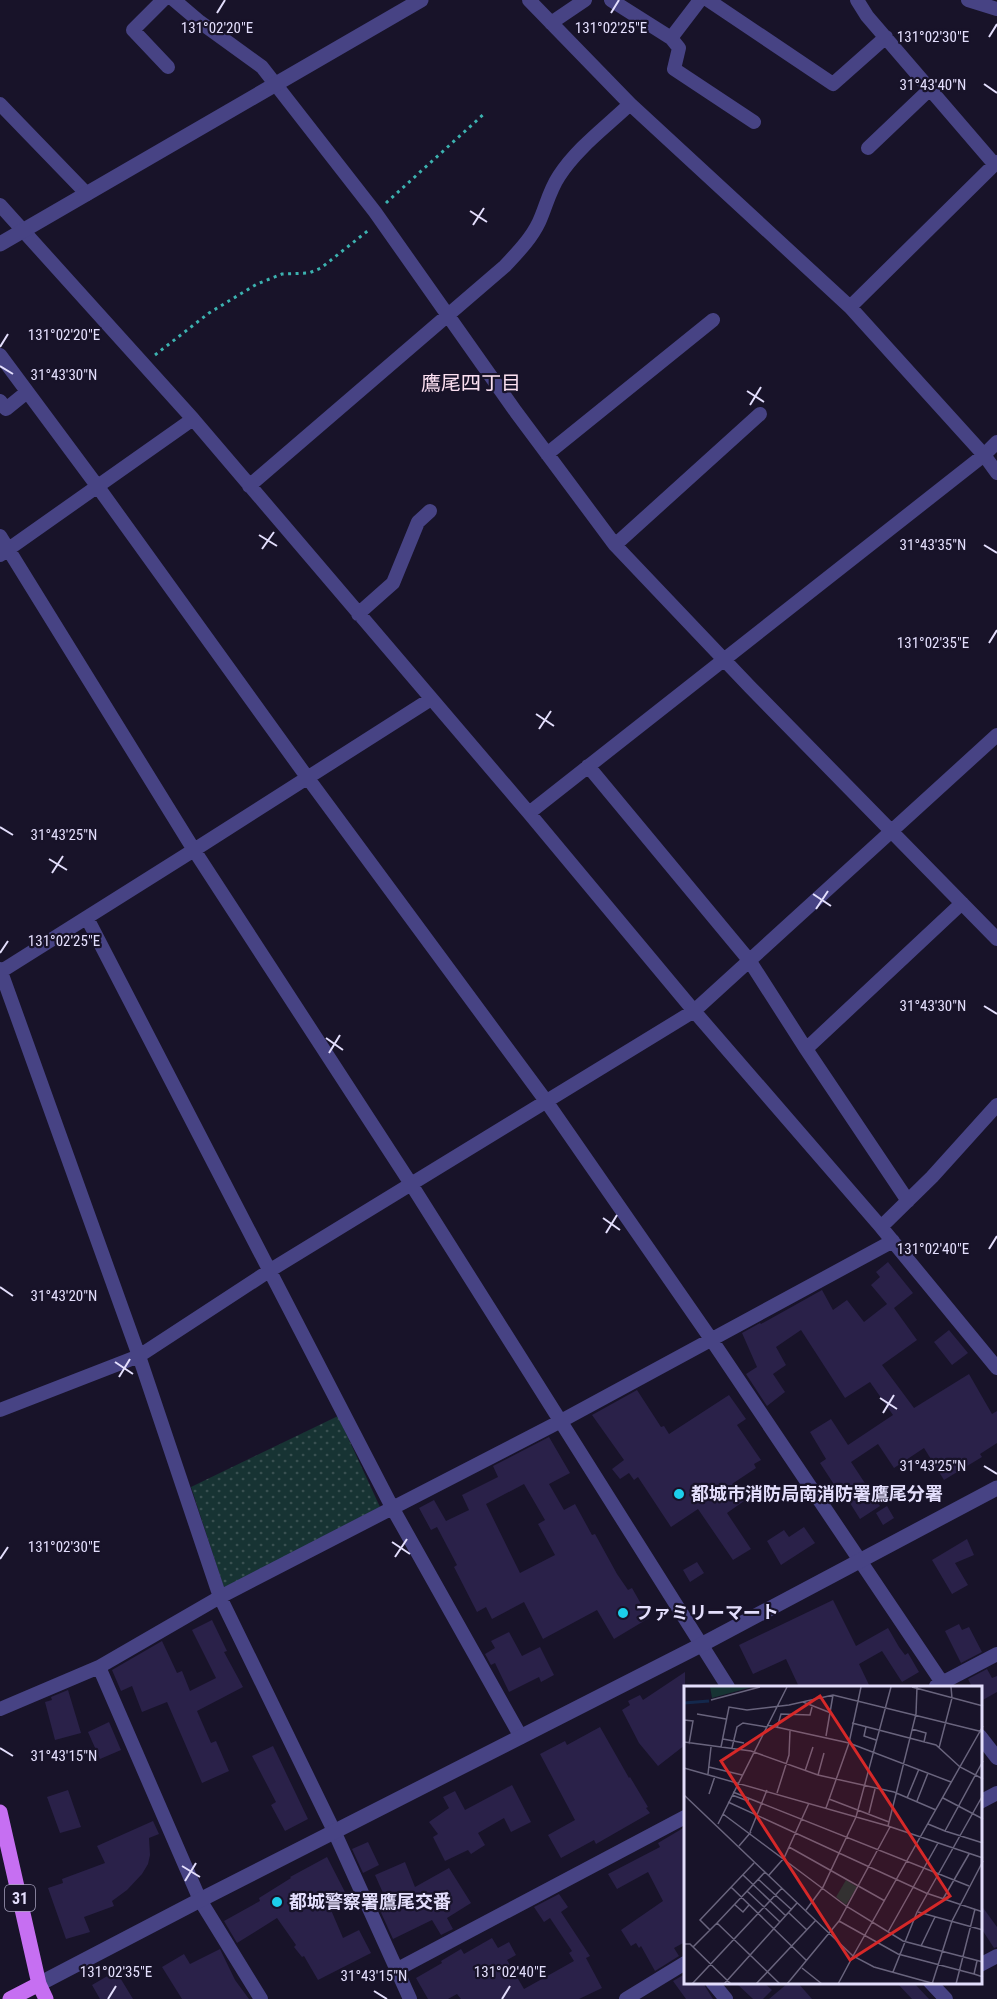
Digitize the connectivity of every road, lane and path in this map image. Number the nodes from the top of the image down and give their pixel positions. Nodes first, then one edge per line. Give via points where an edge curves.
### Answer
1 (163, 0) edge
2 (174, 0) edge
3 (421, 0) edge
4 (528, 0) edge
5 (585, 0) edge
6 (611, 0) edge
7 (700, 0) edge
8 (708, 0) edge
9 (857, 0) edge
10 (968, 0) edge
11 (997, 9) edge
12 (551, 23) junction
13 (670, 38) junction
14 (886, 38) junction
15 (168, 67) dead end
16 (275, 85) junction
17 (930, 89) junction
18 (0, 104) edge
19 (630, 104) junction
20 (484, 113) dead end
21 (754, 122) dead end
22 (868, 148) dead end
23 (996, 163) edge
24 (87, 194) junction
25 (0, 205) edge
26 (378, 216) junction
27 (23, 231) junction
28 (0, 244) edge
29 (850, 307) junction
30 (447, 314) junction
31 (713, 320) dead end
32 (0, 355) edge
33 (144, 364) junction
34 (27, 392) junction
35 (0, 401) edge
36 (760, 414) dead end
37 (193, 419) junction
38 (997, 442) edge
39 (547, 454) junction
40 (984, 455) junction
41 (997, 473) edge
42 (249, 486) junction
43 (98, 487) junction
44 (430, 511) dead end
45 (0, 536) edge
46 (615, 544) junction
47 (4, 552) edge
48 (358, 614) junction
49 (724, 659) junction
50 (431, 699) junction
51 (997, 735) edge
52 (588, 766) junction
53 (307, 777) junction
54 (529, 813) junction
55 (891, 831) junction
56 (194, 850) junction
57 (962, 903) junction
58 (87, 918) junction
59 (997, 939) edge
60 (749, 960) junction
61 (0, 971) edge
62 (694, 1011) junction
63 (806, 1049) junction
64 (546, 1101) junction
65 (997, 1105) edge
66 (411, 1184) junction
67 (908, 1201) junction
68 (881, 1227) junction
69 (893, 1241) junction
70 (269, 1271) junction
71 (711, 1339) junction
72 (139, 1356) junction
73 (997, 1368) edge
74 (0, 1410) edge
75 (561, 1421) junction
76 (997, 1488) edge
77 (393, 1509) junction
78 (860, 1561) junction
79 (220, 1597) junction
80 (701, 1645) junction
81 (997, 1654) edge
82 (99, 1667) junction
83 (727, 1686) edge
84 (940, 1686) edge
85 (0, 1709) edge
86 (521, 1737) junction
87 (982, 1737) edge
88 (997, 1758) edge
89 (997, 1793) edge
90 (982, 1801) edge
91 (0, 1812) edge
92 (684, 1818) edge
93 (334, 1832) junction
94 (200, 1900) junction
95 (997, 1956) edge
96 (982, 1964) edge
97 (684, 1965) edge
98 (396, 1970) junction
99 (39, 1984) junction
100 (713, 1984) edge
101 (937, 1985) edge
102 (10, 1999) edge
103 (46, 1999) edge
104 (261, 1999) edge
105 (410, 1999) edge
106 (626, 1999) edge
107 (726, 1999) edge
108 (946, 1999) edge

1 - 15 street via 133,30
2 - 16 street via 262,67
3 - 16 street
4 - 12 street
5 - 12 street
6 - 13 street
7 - 13 street
8 - 14 street via 834,84
9 - 14 street
10 - 11 street
12 - 19 street
13 - 21 street via 679,48 674,69
14 - 17 street
16 - 24 street
16 - 26 street
17 - 22 street
17 - 23 street
18 - 24 street
19 - 29 street
19 - 30 street via 559,175 524,245
20 - 26 path
23 - 29 street
24 - 27 street
25 - 27 street
26 - 30 street
26 - 33 path via 321,268 309,273 282,274 257,284 209,313
27 - 28 street
27 - 33 street
29 - 40 street
30 - 39 street
30 - 42 street
31 - 39 street
32 - 34 street
33 - 37 street
34 - 35 street via 6,409
34 - 43 street
36 - 46 street
37 - 42 street
37 - 43 street
38 - 40 street
39 - 46 street
40 - 41 street
40 - 49 street
42 - 48 street
43 - 47 street
43 - 53 street
44 - 48 street via 418,522 393,583
45 - 47 street
46 - 49 street
47 - 56 street
48 - 50 street
49 - 52 street
49 - 55 street
50 - 53 street
50 - 54 street
51 - 55 street
52 - 54 street
52 - 60 street
53 - 56 street
53 - 64 street
54 - 62 street
55 - 57 street
55 - 60 street
56 - 58 street
56 - 66 street
57 - 59 street
57 - 63 street
58 - 61 street
58 - 70 street
60 - 62 street
60 - 63 street
61 - 72 street
62 - 64 street
62 - 68 street
63 - 67 street
64 - 66 street
64 - 71 street
65 - 67 street
66 - 70 street
66 - 75 street
67 - 68 street
68 - 69 street
69 - 71 street
69 - 73 street
70 - 72 street
70 - 77 street
71 - 75 street
71 - 78 street
72 - 74 street
72 - 79 street
75 - 77 street
75 - 80 street
76 - 78 street
77 - 79 street
77 - 86 street
78 - 80 street
78 - 84 street
79 - 82 street
79 - 93 street
80 - 83 street
80 - 86 street
81 - 84 street
82 - 85 street
82 - 94 street
86 - 93 street
87 - 88 street
89 - 90 street
91 - 99 main road, 31
92 - 98 street
93 - 94 street
93 - 98 street
94 - 99 street
94 - 104 street
95 - 96 street
97 - 106 street
98 - 105 street
99 - 102 main road
99 - 103 main road, 31
100 - 107 street
101 - 108 street

